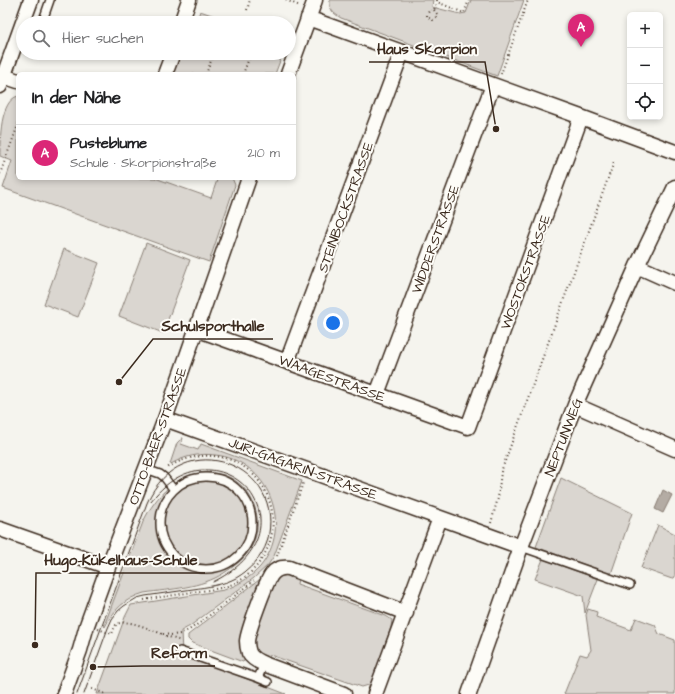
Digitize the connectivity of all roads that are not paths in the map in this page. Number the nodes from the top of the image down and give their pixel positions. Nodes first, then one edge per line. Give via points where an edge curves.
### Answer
1 (31, 0) edge
2 (50, 0) edge
3 (189, 0) edge
4 (315, 0) edge
5 (29, 16) edge
6 (44, 16) edge
7 (183, 16) edge
8 (308, 18) junction
9 (16, 47) edge
10 (296, 52) edge
11 (402, 52) junction
12 (170, 60) edge
13 (293, 60) edge
14 (166, 72) edge
15 (289, 72) edge
16 (1, 79) edge
17 (16, 81) edge
18 (492, 85) junction
19 (581, 117) junction
20 (675, 152) edge
21 (248, 180) edge
22 (675, 187) edge
23 (637, 266) junction
24 (675, 283) edge
25 (196, 329) junction
26 (287, 362) junction
27 (377, 394) junction
28 (575, 405) junction
29 (165, 419) junction
30 (468, 427) joint
31 (675, 449) edge
32 (146, 469) junction
33 (174, 490) junction
34 (440, 518) junction
35 (0, 528) edge
36 (521, 547) junction
37 (108, 567) junction
38 (630, 585) dead end
39 (406, 613) junction
40 (180, 651) dead end
41 (264, 664) junction
42 (258, 678) junction
43 (268, 682) dead end
44 (64, 694) edge
45 (344, 694) edge
46 (375, 694) edge
47 (469, 694) edge

1 - 5 street
2 - 6 lane
3 - 7 street
4 - 8 street
8 - 10 street
8 - 11 street
9 - 16 street
11 - 18 street
11 - 26 street, STEINBOCKSTRASSE
12 - 14 street
13 - 15 street
16 - 17 street
18 - 19 street
18 - 27 street, WIDDERSTRASSE
19 - 20 street
19 - 30 street, WOSTOKSTRASSE
21 - 25 street, OTTO-BAER-STRASSE
22 - 23 street, NEPTUNWEG
23 - 24 street
23 - 28 street, NEPTUNWEG
25 - 26 street, WAAGESTRASSE
25 - 29 street, OTTO-BAER-STRASSE
26 - 27 street, WAAGESTRASSE
27 - 30 street, WAAGESTRASSE
28 - 31 street
28 - 36 street, NEPTUNWEG
29 - 32 street, OTTO-BAER-STRASSE
29 - 34 street, JURI-GAGARIN-STRASSE
32 - 33 lane via 160,474
32 - 37 street, OTTO-BAER-STRASSE
33 - 33 lane via 163,507 160,526 165,543 176,557 193,567 213,569 225,565 239,555 248,540 252,524 249,505 239,491 225,481 208,477 190,480
34 - 36 street, JURI-GAGARIN-STRASSE
34 - 39 street
35 - 37 street
36 - 38 lane
36 - 47 street, NEPTUNWEG
37 - 44 street, OTTO-BAER-STRASSE
39 - 41 street via 292,569 279,569 268,580 247,640 250,655
39 - 46 street
40 - 42 lane
41 - 42 lane
41 - 45 street
42 - 43 lane

